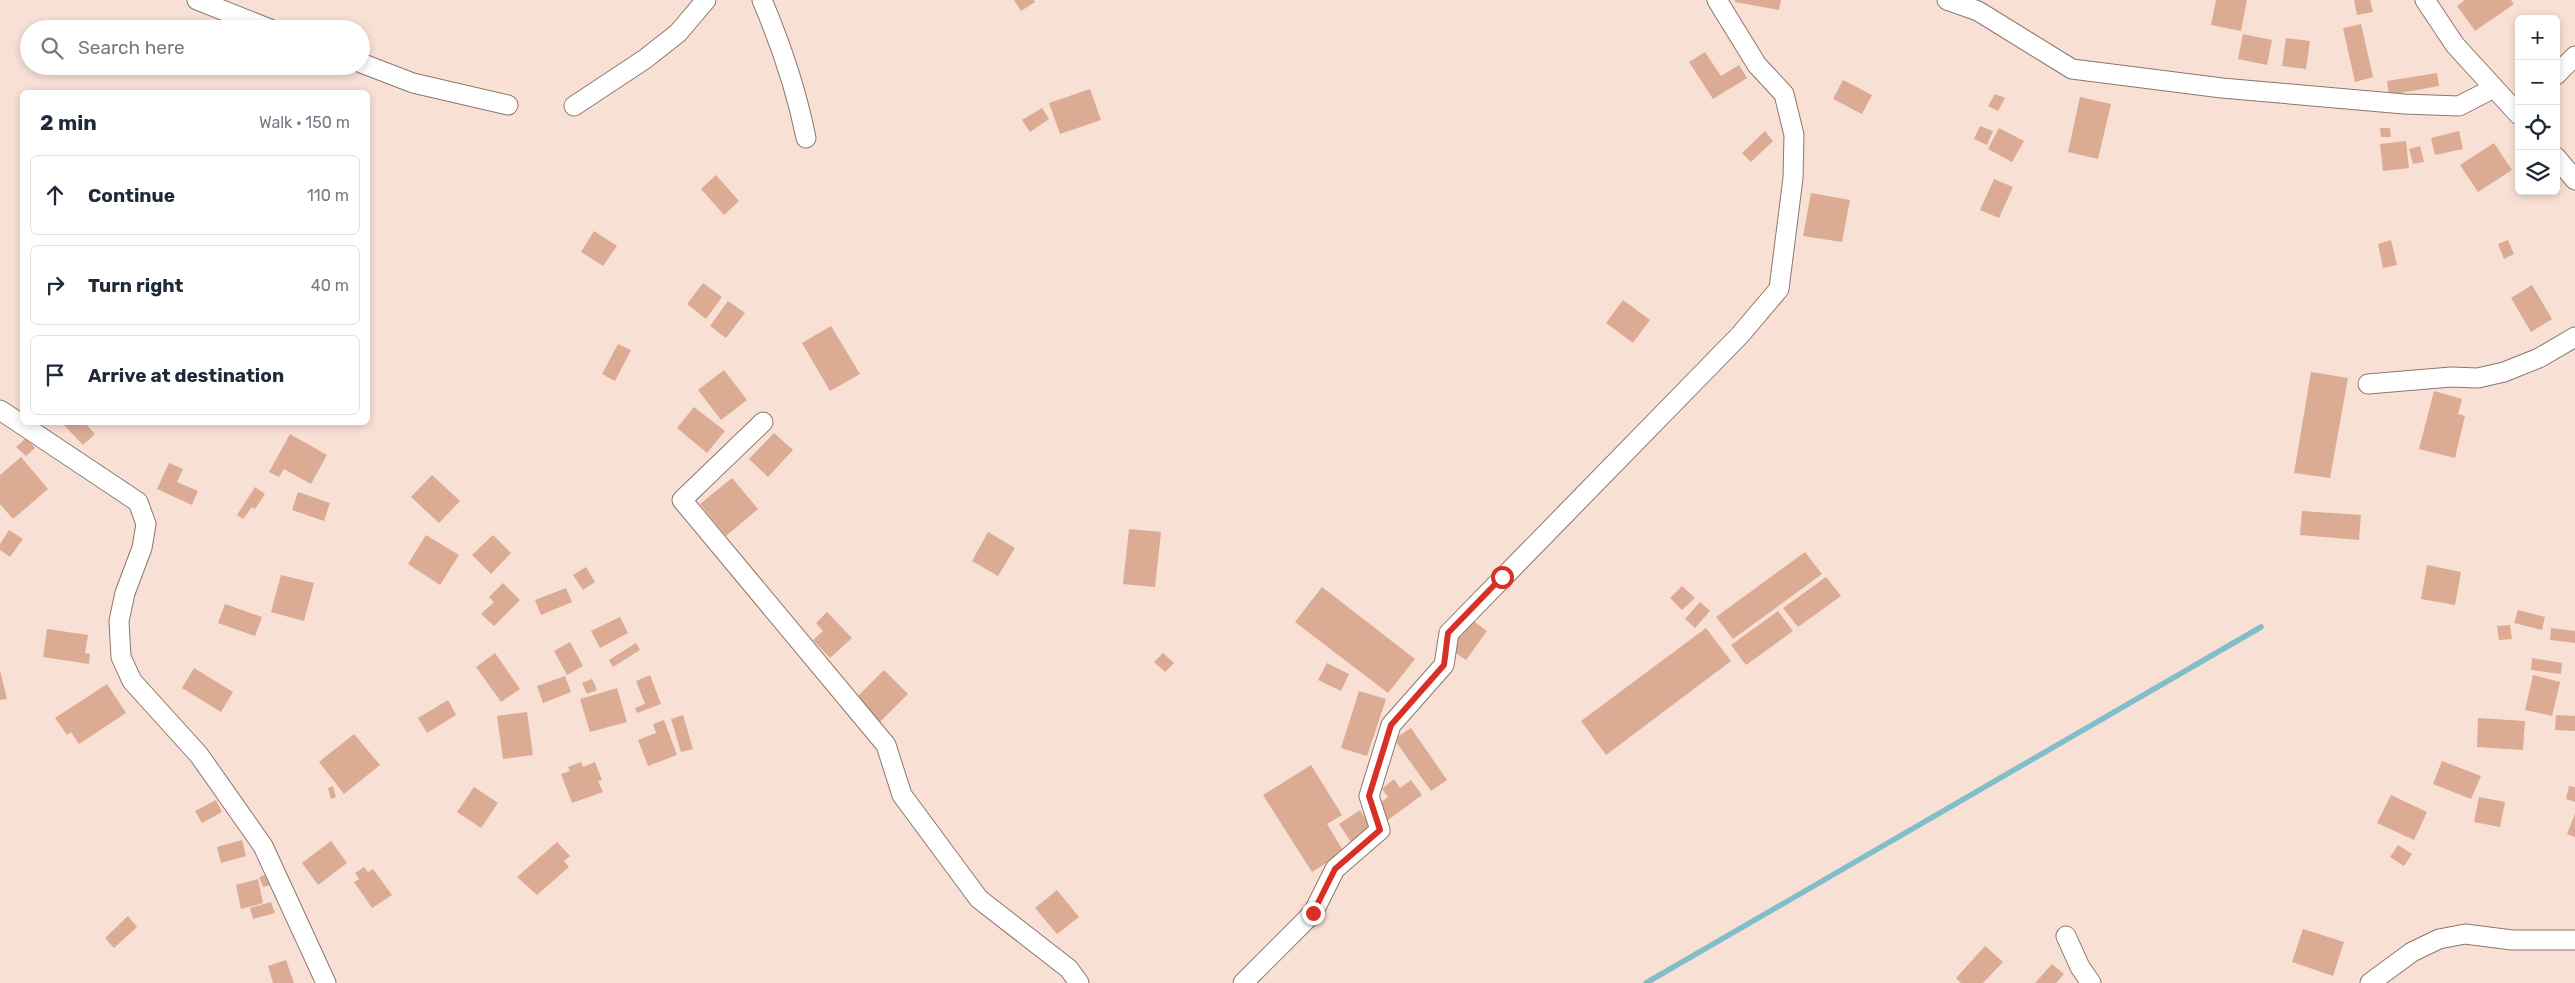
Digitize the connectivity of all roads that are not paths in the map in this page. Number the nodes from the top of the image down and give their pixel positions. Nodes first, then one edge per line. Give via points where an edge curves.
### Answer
1 (197, 0) edge
2 (706, 0) edge
3 (762, 0) edge
4 (1717, 0) edge
5 (1947, 0) edge
6 (2425, 0) edge
7 (247, 20) edge
8 (2575, 56) edge
9 (370, 67) edge
10 (2560, 71) edge
11 (2494, 88) junction
12 (508, 105) dead end
13 (2515, 105) edge
14 (574, 106) dead end
15 (806, 138) dead end
16 (2560, 162) edge
17 (2575, 180) edge
18 (2575, 337) edge
19 (2368, 384) dead end
20 (0, 410) edge
21 (762, 422) dead end
22 (20, 423) edge
23 (22, 425) edge
24 (2066, 936) dead end
25 (2575, 940) edge
26 (326, 983) edge
27 (1079, 983) edge
28 (1243, 983) edge
29 (2091, 983) edge
30 (2370, 983) edge

1 - 7 street
2 - 14 street via 678,32 652,54
3 - 15 street via 797,92
4 - 28 street via 1757,65 1784,94 1794,136 1793,178 1780,289 1740,335 1448,633 1444,665 1391,725 1369,796 1380,830 1335,869 1313,913
5 - 11 street via 1978,11 2072,69 2222,88 2404,104 2460,106
6 - 11 street via 2455,45
8 - 10 street
9 - 12 street via 413,83
11 - 13 street
16 - 17 street
18 - 19 street via 2539,358 2478,378
20 - 22 street
21 - 27 street via 682,500 886,745 902,795 979,899 1069,969
23 - 26 street via 138,502 146,524 142,548 118,621 121,657 132,681 199,755 263,846
24 - 29 street
25 - 30 street via 2512,940 2465,934 2439,940 2412,952

